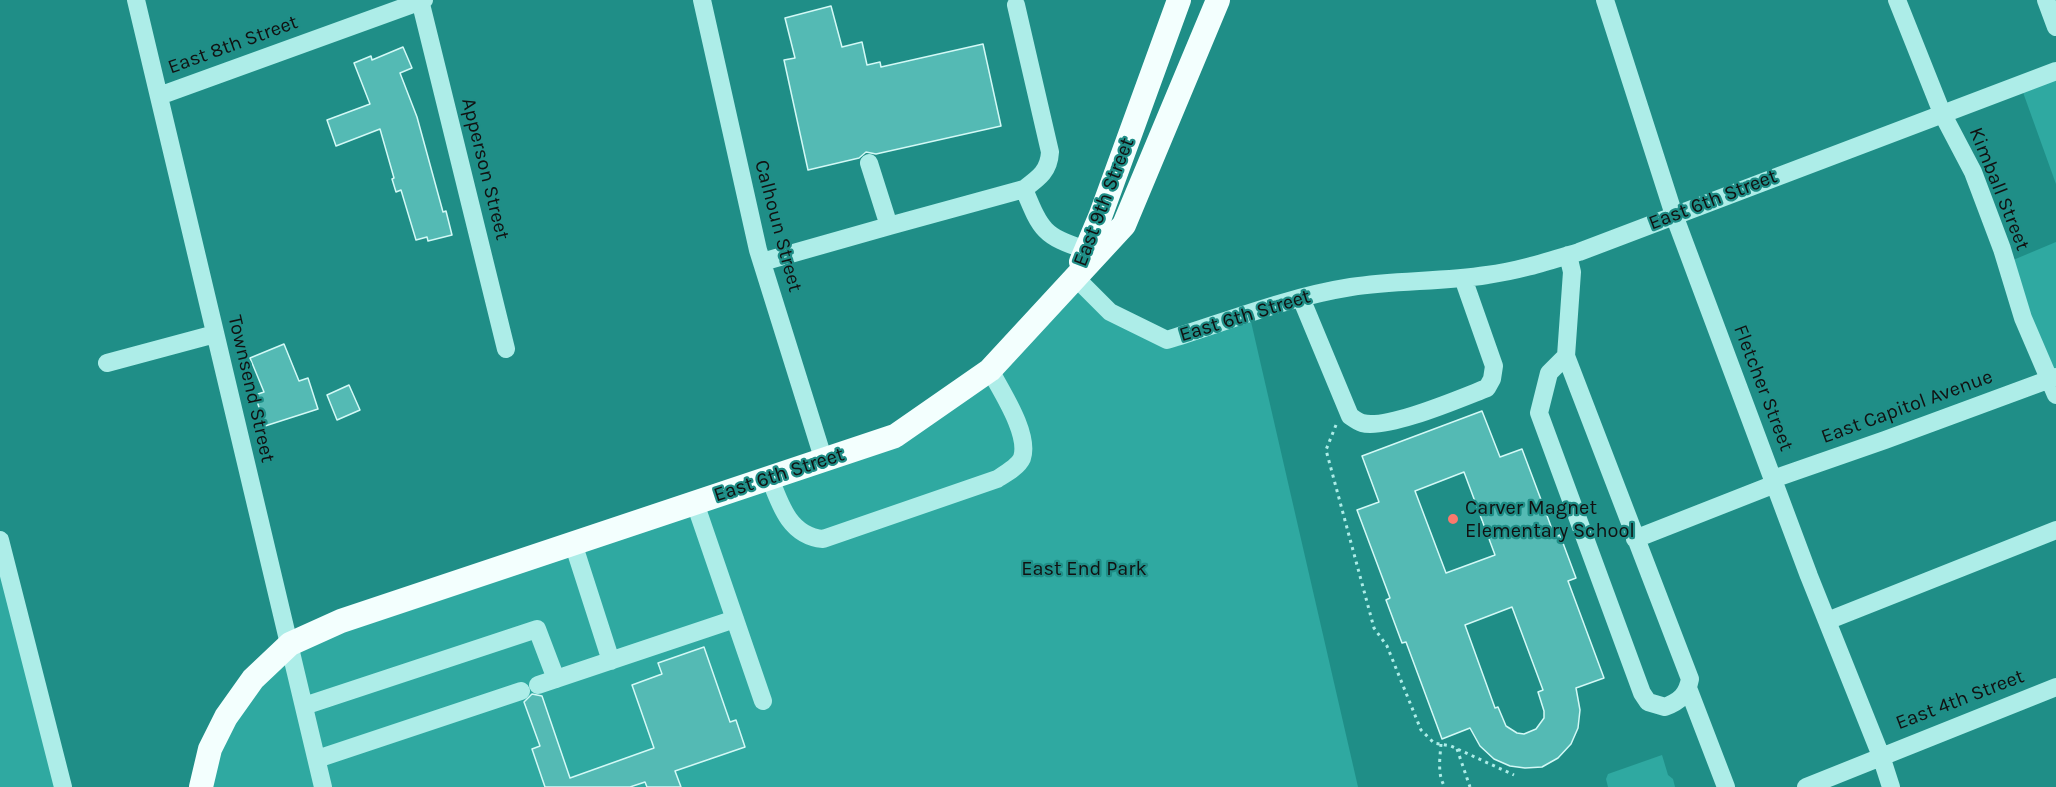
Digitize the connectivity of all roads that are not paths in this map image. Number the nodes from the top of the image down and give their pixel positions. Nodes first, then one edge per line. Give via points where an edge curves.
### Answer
1 (136, 0) edge
2 (422, 0) edge
3 (702, 0) edge
4 (1179, 0) edge
5 (1218, 0) edge
6 (1605, 0) edge
7 (1897, 0) edge
8 (2046, 0) edge
9 (1016, 6) dead end
10 (2056, 27) edge
11 (2056, 71) edge
12 (159, 96) junction
13 (1942, 113) junction
14 (870, 163) dead end
15 (1024, 189) junction
16 (1674, 215) junction
17 (889, 226) junction
18 (1086, 250) junction
19 (1568, 255) junction
20 (762, 262) junction
21 (1075, 277) junction
22 (1463, 278) junction
23 (1301, 298) junction
24 (215, 334) junction
25 (506, 349) dead end
26 (1566, 356) junction
27 (106, 363) dead end
28 (990, 370) junction
29 (2054, 384) edge
30 (824, 461) junction
31 (770, 478) junction
32 (1774, 481) junction
33 (695, 503) junction
34 (2056, 530) edge
35 (1635, 539) junction
36 (0, 540) edge
37 (573, 543) junction
38 (735, 620) junction
39 (1827, 621) junction
40 (290, 644) junction
41 (610, 661) junction
42 (556, 679) junction
43 (2056, 687) edge
44 (1688, 688) junction
45 (763, 701) dead end
46 (304, 706) junction
47 (1881, 756) junction
48 (317, 759) junction
49 (63, 787) edge
50 (201, 787) edge
51 (323, 787) edge
52 (1726, 787) edge
53 (1806, 787) edge
54 (1891, 787) edge

1 - 12 street, Townsend Street
2 - 12 street, East 8th Street
2 - 25 street, Apperson Street
3 - 20 street, Calhoun Street
4 - 18 main road, East 9th Street
5 - 21 main road, East 9th Street via 1124,225
6 - 16 street, Fletcher Street
7 - 13 street, Kimball Street
8 - 10 street
9 - 15 street via 1050,152 1045,171
11 - 13 street, East 6th Street
12 - 24 street, Townsend Street
13 - 16 street, East 6th Street
13 - 29 street, Kimball Street via 1973,172 2023,318
14 - 17 street
15 - 17 street
15 - 18 street via 1038,223 1048,234
16 - 19 street, East 6th Street
16 - 32 street, Fletcher Street
17 - 20 street
18 - 21 main road, East 9th Street
19 - 22 street, East 6th Street
19 - 26 street via 1572,272
20 - 30 street, Calhoun Street
21 - 23 street, East 6th Street via 1110,312 1167,340
21 - 28 main road, East 6th Street
22 - 23 street, East 6th Street via 1349,287
22 - 23 street via 1494,366 1492,379 1486,388 1419,414 1386,422 1362,423 1350,416
24 - 27 street
24 - 40 street, Townsend Street
26 - 35 street
26 - 44 street via 1549,373 1539,413 1611,610 1648,702 1665,707 1682,698
28 - 30 main road, East 6th Street via 895,435
28 - 31 street via 1023,441 1022,458 997,479 823,539 812,538 791,522
29 - 32 street, East Capitol Avenue
30 - 31 main road, East 6th Street
31 - 33 main road, East 6th Street
32 - 35 street, East Capitol Avenue
32 - 39 street, Fletcher Street
33 - 37 main road, East 6th Street
33 - 38 street
34 - 39 street
35 - 44 street via 1690,679
36 - 49 street
37 - 40 main road, East 6th Street via 341,621
37 - 41 street
38 - 41 street
38 - 45 street
39 - 47 street, Fletcher Street
40 - 46 street, Townsend Street
40 - 50 main road, East 6th Street via 253,679 226,717 210,749
41 - 42 street
42 - 46 street via 537,629
42 - 48 street
43 - 47 street, East 4th Street
44 - 52 street
46 - 48 street, Townsend Street
47 - 53 street, East 4th Street
47 - 54 street, Fletcher Street
48 - 51 street, Townsend Street

